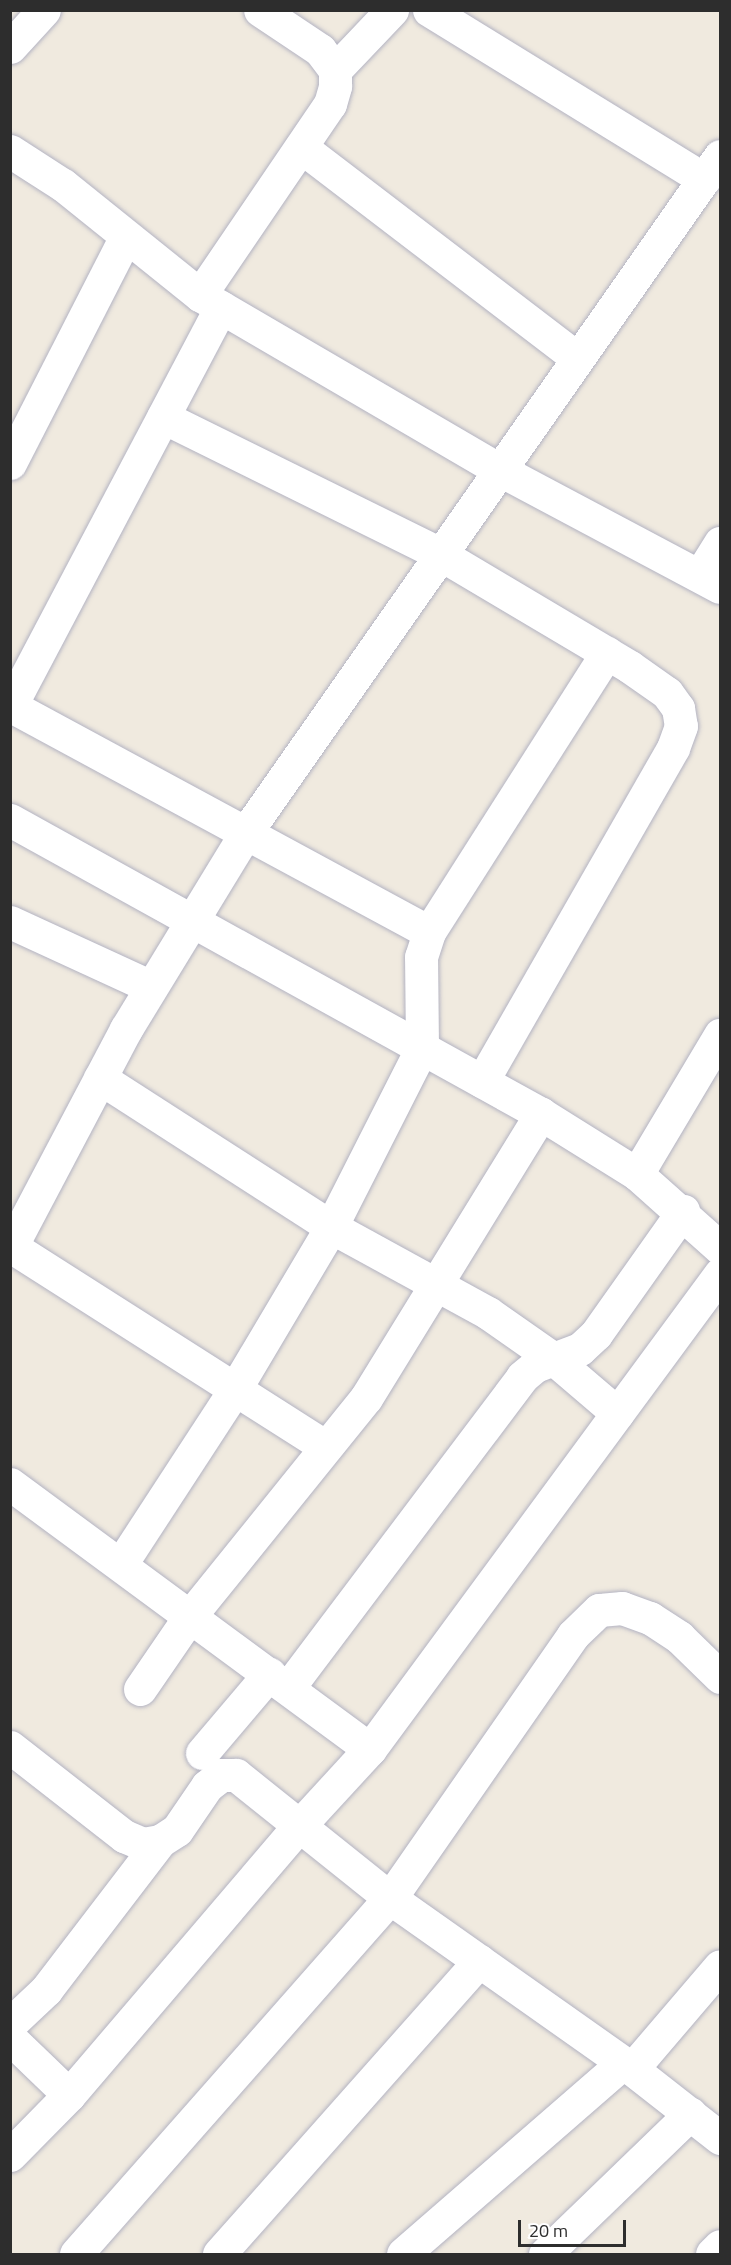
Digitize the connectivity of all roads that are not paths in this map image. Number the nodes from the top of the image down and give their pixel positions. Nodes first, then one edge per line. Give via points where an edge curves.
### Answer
1 (260, 10) edge
2 (392, 10) edge
3 (429, 10) edge
4 (335, 69) junction
5 (301, 147) junction
6 (10, 151) edge
7 (712, 167) edge
8 (125, 238) junction
9 (210, 301) junction
10 (577, 358) junction
11 (163, 417) junction
12 (10, 463) edge
13 (498, 469) junction
14 (720, 543) edge
15 (440, 554) junction
16 (710, 580) edge
17 (607, 653) junction
18 (11, 706) edge
19 (10, 820) edge
20 (247, 831) junction
21 (191, 920) junction
22 (10, 921) edge
23 (429, 932) junction
24 (151, 987) junction
25 (720, 1035) edge
26 (422, 1048) junction
27 (100, 1078) junction
28 (482, 1081) junction
29 (541, 1114) junction
30 (637, 1174) junction
31 (683, 1211) junction
32 (331, 1227) junction
33 (11, 1248) edge
34 (720, 1248) edge
35 (720, 1274) edge
36 (437, 1288) junction
37 (555, 1360) junction
38 (235, 1389) junction
39 (617, 1413) junction
40 (326, 1448) junction
41 (10, 1484) edge
42 (121, 1564) junction
43 (190, 1616) junction
44 (720, 1677) edge
45 (278, 1681) junction
46 (140, 1689) dead end
47 (10, 1747) edge
48 (370, 1749) junction
49 (202, 1753) dead end
50 (300, 1825) junction
51 (160, 1841) junction
52 (387, 1896) junction
53 (479, 1960) junction
54 (720, 1966) edge
55 (10, 2024) edge
56 (10, 2038) edge
57 (627, 2066) junction
58 (69, 2095) junction
59 (690, 2114) junction
60 (720, 2138) edge
61 (10, 2155) edge
62 (720, 2246) edge
63 (76, 2254) edge
64 (219, 2254) edge
65 (403, 2254) edge
66 (546, 2254) edge
67 (712, 2254) edge

1 - 4 street via 320,50
2 - 4 street
3 - 7 street
4 - 5 street via 330,104
5 - 9 street
5 - 10 street
6 - 8 street via 63,185
7 - 10 street
8 - 9 street
8 - 12 street
9 - 11 street
9 - 13 street
10 - 13 street
11 - 15 street
11 - 18 street
13 - 15 street
13 - 16 street
14 - 16 street
15 - 17 street
15 - 20 street
17 - 23 street
17 - 28 street via 667,693 678,708 681,726 673,748
18 - 20 street
19 - 21 street
20 - 21 street
20 - 23 street
21 - 24 street
21 - 26 street
22 - 24 street
23 - 26 street via 421,957
24 - 27 street
25 - 30 street
26 - 28 street
26 - 32 street
27 - 32 street
27 - 33 street
28 - 29 street
29 - 30 street
29 - 36 street
30 - 31 street
31 - 34 street
31 - 37 street via 596,1334 580,1348
32 - 36 street
32 - 38 street
33 - 38 street
35 - 39 street
36 - 37 street via 488,1313
36 - 40 street via 366,1398
37 - 39 street
37 - 45 street via 536,1366 522,1377
38 - 40 street
38 - 42 street
39 - 48 street
40 - 43 street
41 - 42 street
42 - 43 street
43 - 45 street
43 - 46 street
44 - 52 street via 678,1637 650,1618 622,1608 599,1610 573,1635 391,1897
45 - 48 street
45 - 49 street
47 - 51 street via 124,1836 143,1844
48 - 50 street
50 - 51 street via 250,1783 236,1775 222,1775 207,1786 177,1830
50 - 52 street
50 - 58 street
51 - 55 street via 46,1990
52 - 53 street
52 - 63 street via 154,2170
53 - 57 street
53 - 64 street
54 - 57 street
56 - 58 street
57 - 59 street
57 - 65 street
58 - 61 street
59 - 60 street
59 - 66 street
62 - 67 street

